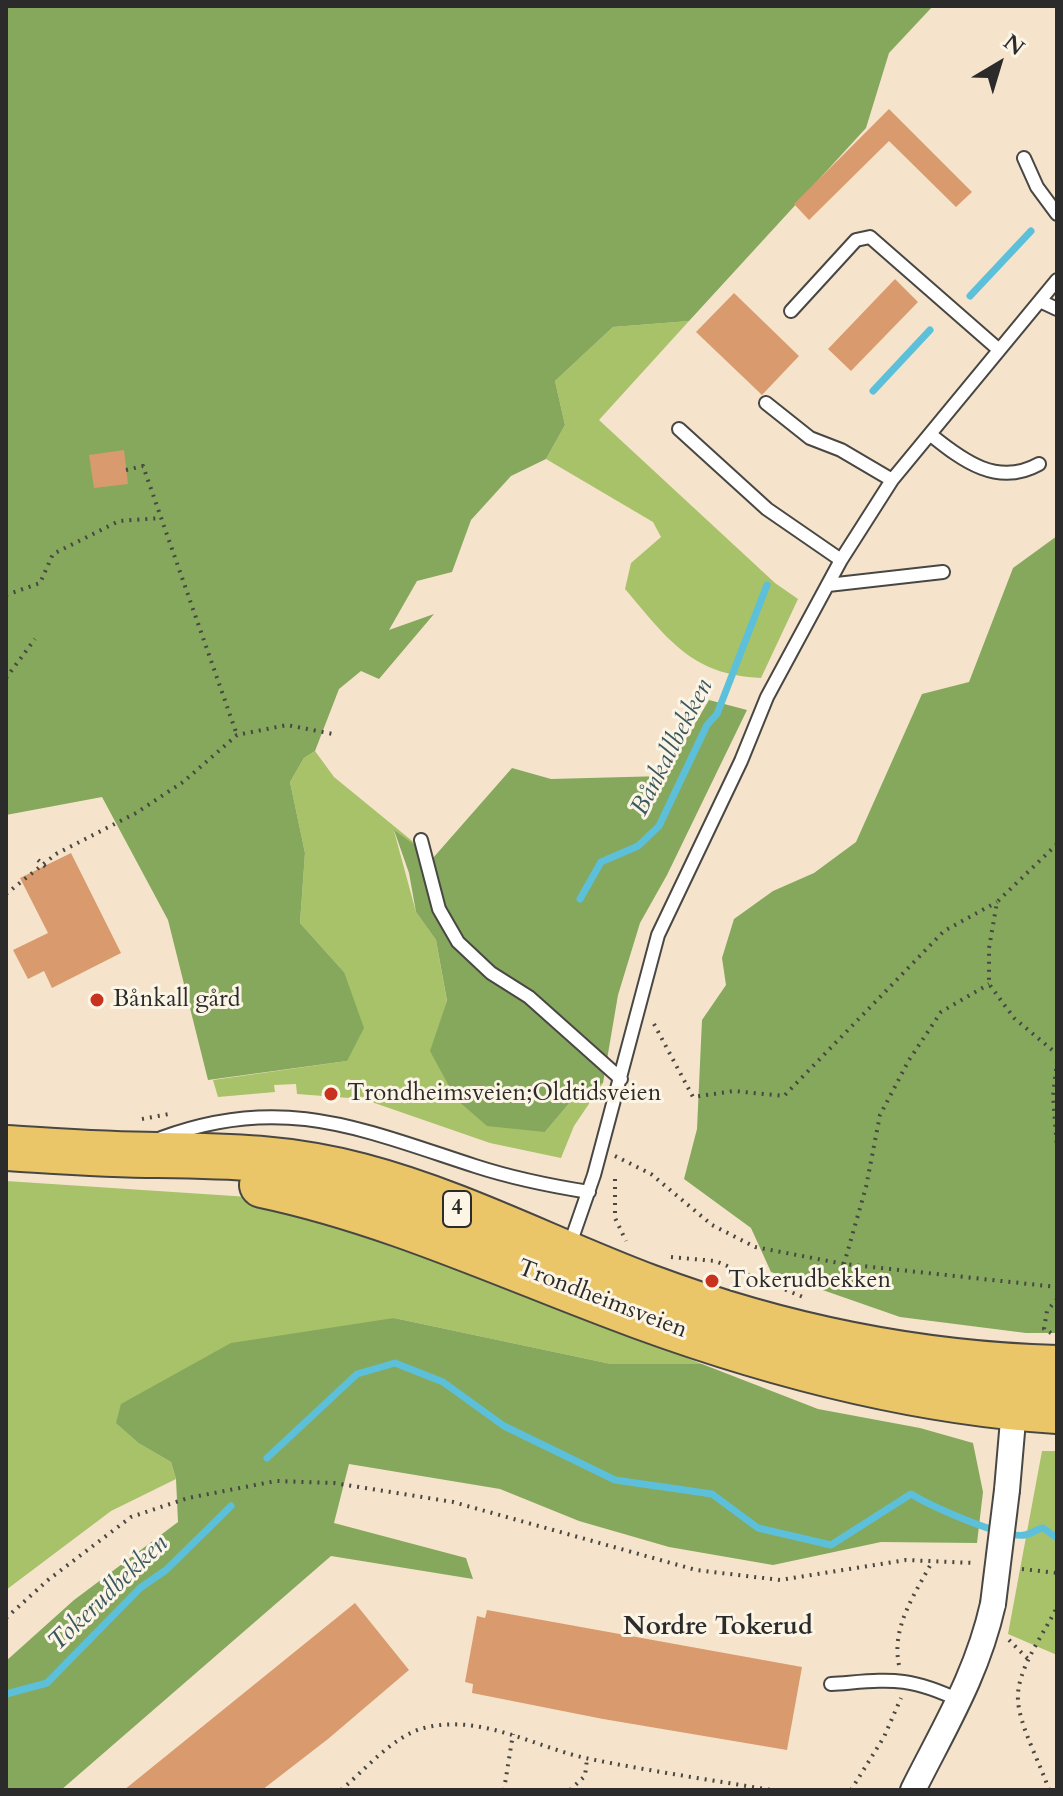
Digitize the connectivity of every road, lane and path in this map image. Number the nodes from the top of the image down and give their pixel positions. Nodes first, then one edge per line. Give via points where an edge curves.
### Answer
1 (1024, 158) dead end
2 (1057, 214) edge
3 (1057, 280) edge
4 (1040, 301) junction
5 (1057, 309) edge
6 (791, 311) dead end
7 (998, 349) junction
8 (766, 403) dead end
9 (679, 429) dead end
10 (931, 435) junction
11 (1039, 464) dead end
12 (126, 470) dead end
13 (892, 480) junction
14 (161, 518) junction
15 (841, 560) junction
16 (943, 572) dead end
17 (828, 585) junction
18 (6, 595) edge
19 (35, 639) dead end
20 (6, 678) edge
21 (333, 734) dead end
22 (237, 735) junction
23 (421, 840) dead end
24 (1057, 844) edge
25 (38, 860) dead end
26 (49, 870) dead end
27 (6, 894) edge
28 (997, 902) junction
29 (989, 984) junction
30 (642, 1001) junction
31 (1057, 1054) edge
32 (1057, 1061) edge
33 (621, 1079) junction
34 (6, 1148) edge
35 (1057, 1148) edge
36 (601, 1151) junction
37 (139, 1154) junction
38 (615, 1179) dead end
39 (589, 1192) junction
40 (633, 1246) dead end
41 (664, 1256) dead end
42 (844, 1264) junction
43 (738, 1268) junction
44 (561, 1269) junction
45 (735, 1277) dead end
46 (1057, 1287) edge
47 (1057, 1299) edge
48 (816, 1303) dead end
49 (1057, 1337) edge
50 (1029, 1380) edge
51 (1057, 1411) edge
52 (978, 1564) dead end
53 (1018, 1569) dead end
54 (1057, 1573) edge
55 (1057, 1607) edge
56 (6, 1618) edge
57 (1003, 1632) dead end
58 (1030, 1661) junction
59 (831, 1684) dead end
60 (961, 1701) junction
61 (513, 1734) junction
62 (587, 1758) junction
63 (341, 1790) edge
64 (504, 1790) edge
65 (570, 1790) edge
66 (771, 1790) edge
67 (913, 1790) edge
68 (1049, 1790) edge

1 - 2 lane
3 - 4 lane
4 - 5 lane
4 - 7 lane
6 - 7 lane via 856,240 870,237
7 - 10 lane
8 - 13 lane via 810,438
9 - 15 lane via 767,509
10 - 11 lane via 962,460 1007,475
10 - 13 lane
12 - 14 path via 143,466
13 - 15 lane
14 - 18 path via 119,521 53,554 40,583
14 - 22 path
15 - 17 lane
16 - 17 lane
17 - 30 lane via 767,697 658,935
19 - 20 path
21 - 22 path via 287,725
22 - 27 path via 171,790 56,854
23 - 33 lane via 439,909 458,942
24 - 28 path
25 - 26 path, bridge
28 - 29 path
28 - 30 path via 944,931 784,1096 734,1091 693,1097
29 - 31 path via 1014,1018
29 - 42 path via 941,1012 887,1101
30 - 33 lane
32 - 35 path
33 - 36 lane
34 - 37 highway, Trondheimsveien / 4
36 - 39 lane
36 - 42 path via 651,1174 739,1241 792,1257
37 - 39 lane via 210,1121 279,1116 378,1132 478,1167
37 - 44 highway, Trondheimsveien / 4 via 256,1156 361,1176 447,1205
38 - 40 path via 618,1227
39 - 44 lane
41 - 43 path
42 - 46 path
43 - 45 path
43 - 48 path
44 - 50 highway, Trondheimsveien / 4 via 791,1331
47 - 49 path via 1047,1311 1044,1329
50 - 51 highway, Trondheimsveien / 4
50 - 60 street, bridge via 1007,1490 993,1604
52 - 56 path via 906,1560 780,1580 696,1570 453,1502 334,1483 276,1481 188,1498 131,1517
53 - 54 path
55 - 58 path
57 - 58 path
58 - 68 path via 1018,1704
59 - 60 lane via 903,1680
60 - 67 street
61 - 62 path
61 - 63 path via 428,1727 406,1736
61 - 64 path
62 - 65 path via 585,1776
62 - 66 path

